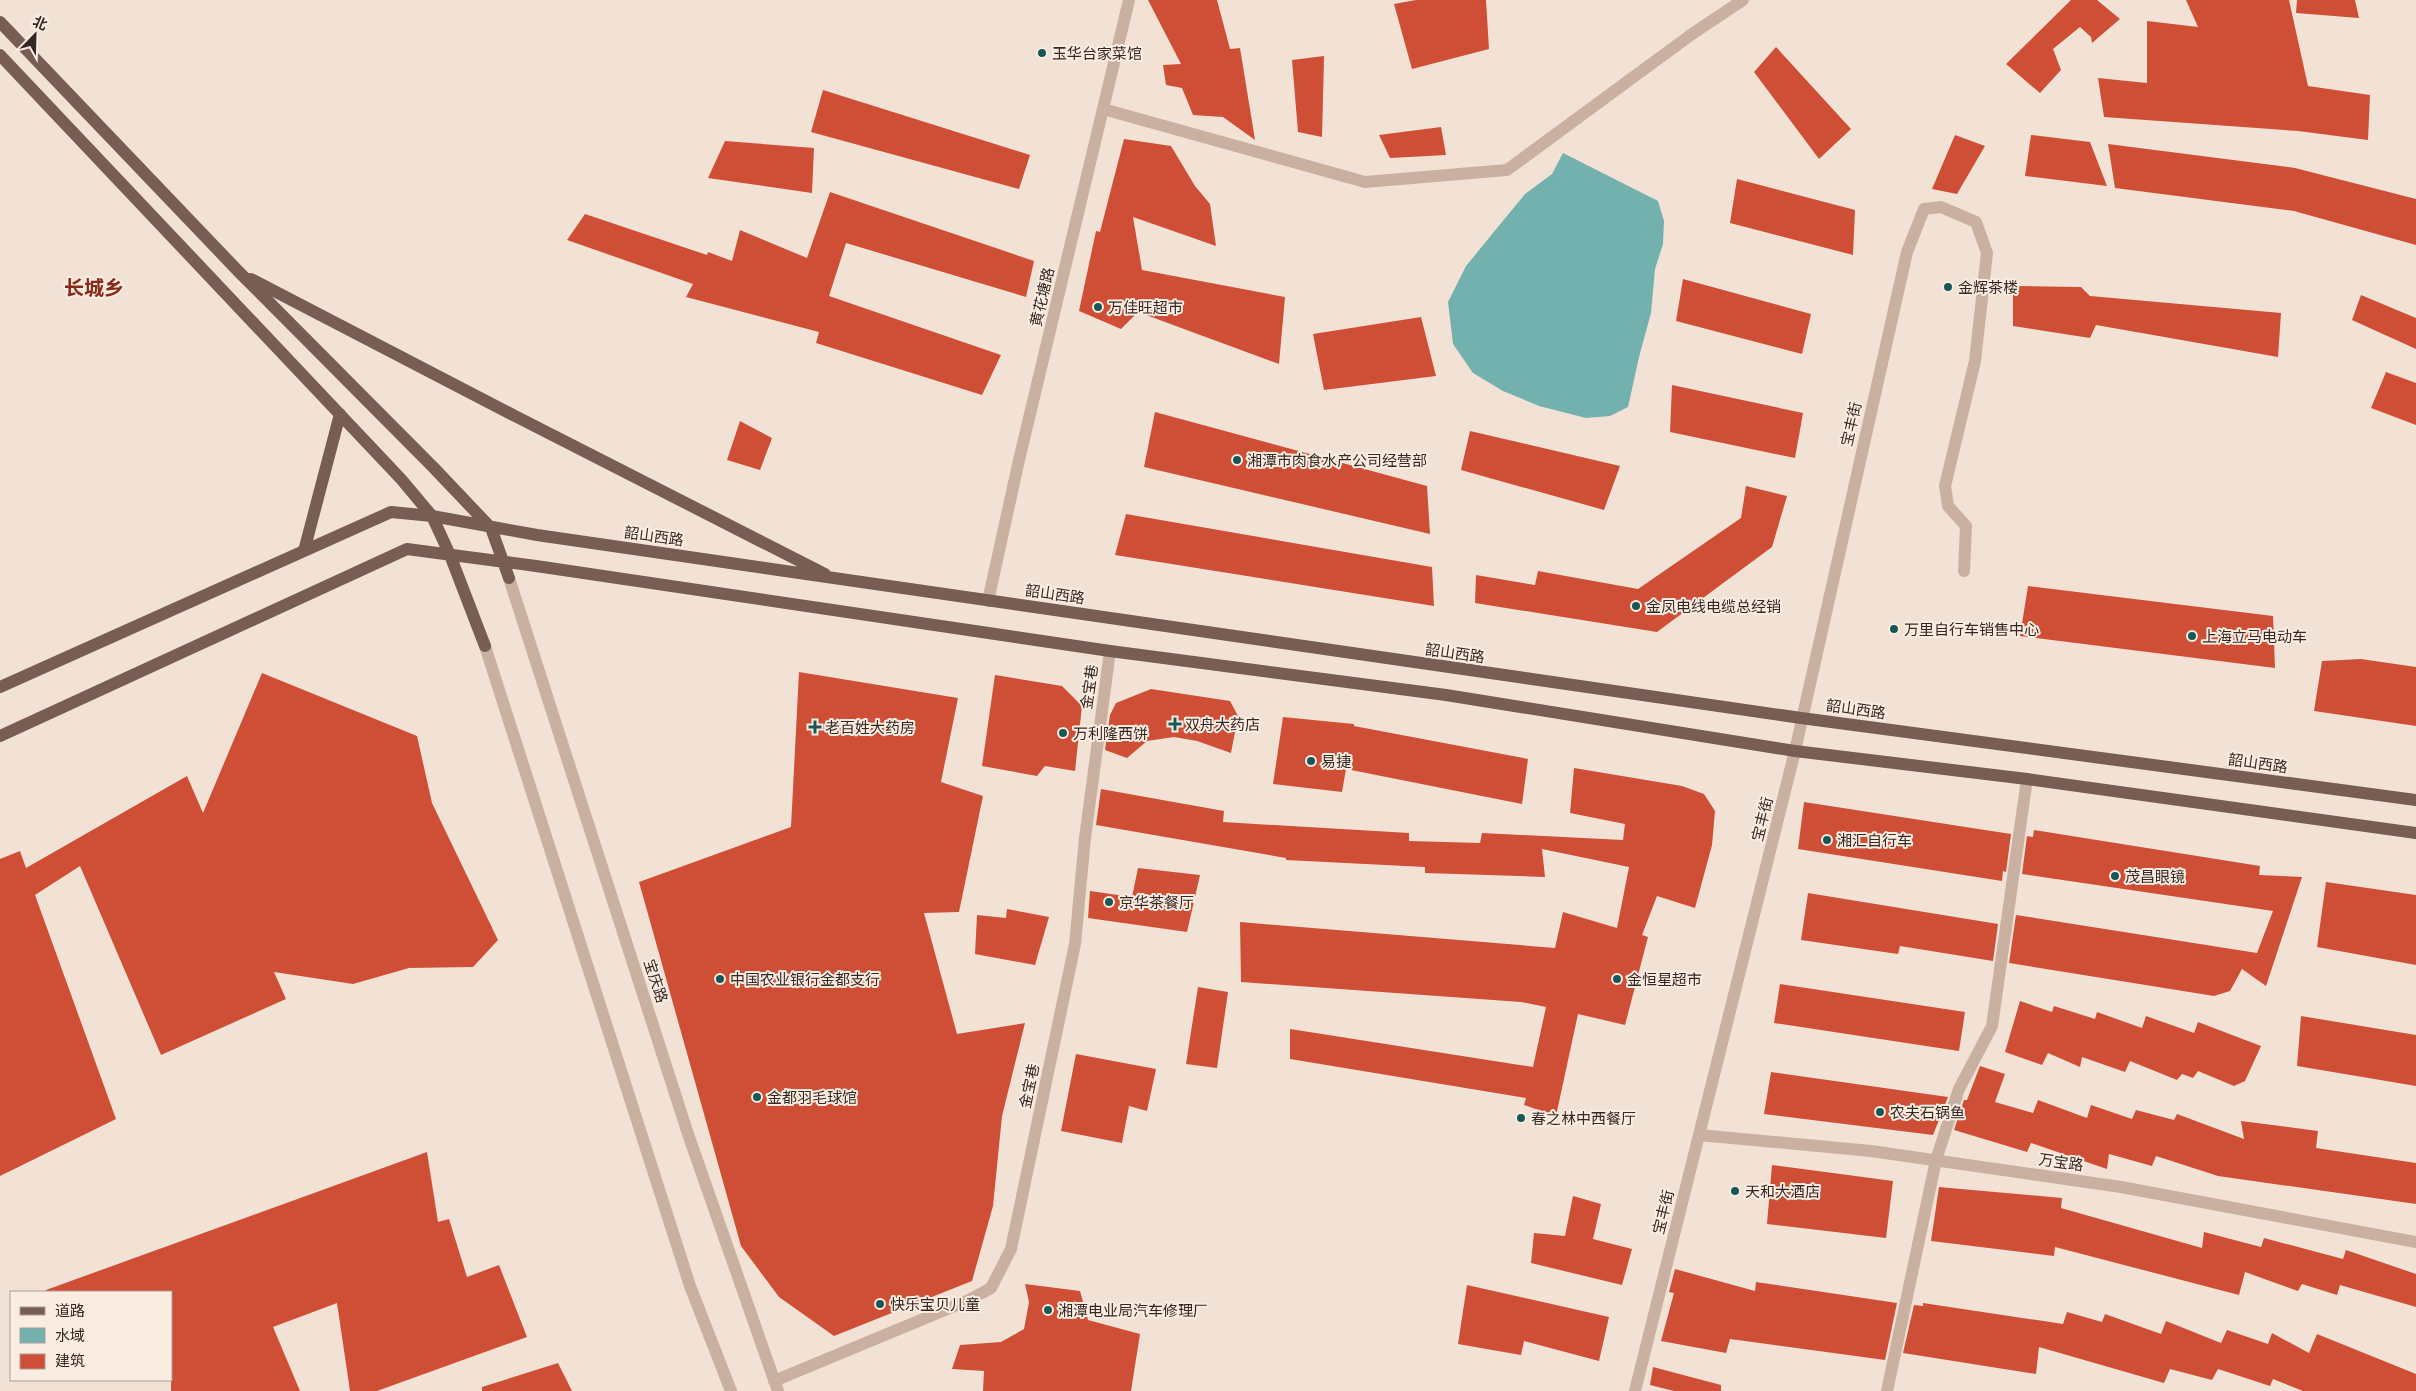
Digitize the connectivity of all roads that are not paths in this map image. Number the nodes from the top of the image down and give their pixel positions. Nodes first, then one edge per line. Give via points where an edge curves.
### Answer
1 (1129, 0) edge
2 (1743, 0) edge
3 (0, 22) edge
4 (0, 55) edge
5 (1103, 108) junction
6 (239, 272) junction
7 (340, 414) junction
8 (432, 516) junction
9 (491, 528) junction
10 (304, 550) junction
11 (450, 555) junction
12 (504, 562) junction
13 (1964, 571) dead end
14 (509, 578) joint
15 (834, 578) junction
16 (988, 601) junction
17 (484, 646) joint
18 (1110, 651) junction
19 (0, 687) edge
20 (1801, 718) junction
21 (0, 736) edge
22 (1795, 751) junction
23 (2028, 779) junction
24 (2416, 800) edge
25 (2416, 833) edge
26 (1699, 1135) junction
27 (1936, 1160) junction
28 (2416, 1242) edge
29 (776, 1386) edge
30 (731, 1391) edge
31 (1635, 1391) edge
32 (1887, 1391) edge

1 - 5 street, 黄花塘路
2 - 5 street via 1507,170 1365,182
3 - 6 main road
4 - 7 main road
5 - 16 street, 黄花塘路
6 - 9 main road
6 - 15 main road
7 - 8 main road
7 - 10 main road
8 - 9 main road, 韶山西路
8 - 10 main road, 韶山西路 via 391,512
8 - 11 main road
9 - 12 main road
9 - 15 main road, 韶山西路
10 - 19 main road, 韶山西路
11 - 12 main road
11 - 17 main road
11 - 21 main road via 407,549
12 - 14 main road
12 - 18 main road
13 - 20 street, 宝丰街 via 1966,526 1948,506 1945,486 1975,361 1987,253 1976,222 1941,207 1924,209 1907,252
14 - 29 street, 宝庆路 via 688,1134
15 - 16 main road, 韶山西路
16 - 20 main road, 韶山西路
17 - 30 street via 690,1286
18 - 22 main road via 1446,695
18 - 29 street, 金宝巷 via 1085,838 1075,944 1011,1250 991,1288
20 - 22 street, 宝丰街
20 - 24 main road, 韶山西路
22 - 23 main road
22 - 26 street, 宝丰街
23 - 25 main road
23 - 27 street via 1992,1026 1959,1088
26 - 27 street, 万宝路
26 - 31 street, 宝丰街
27 - 28 street, 万宝路 via 2121,1187
27 - 32 street

